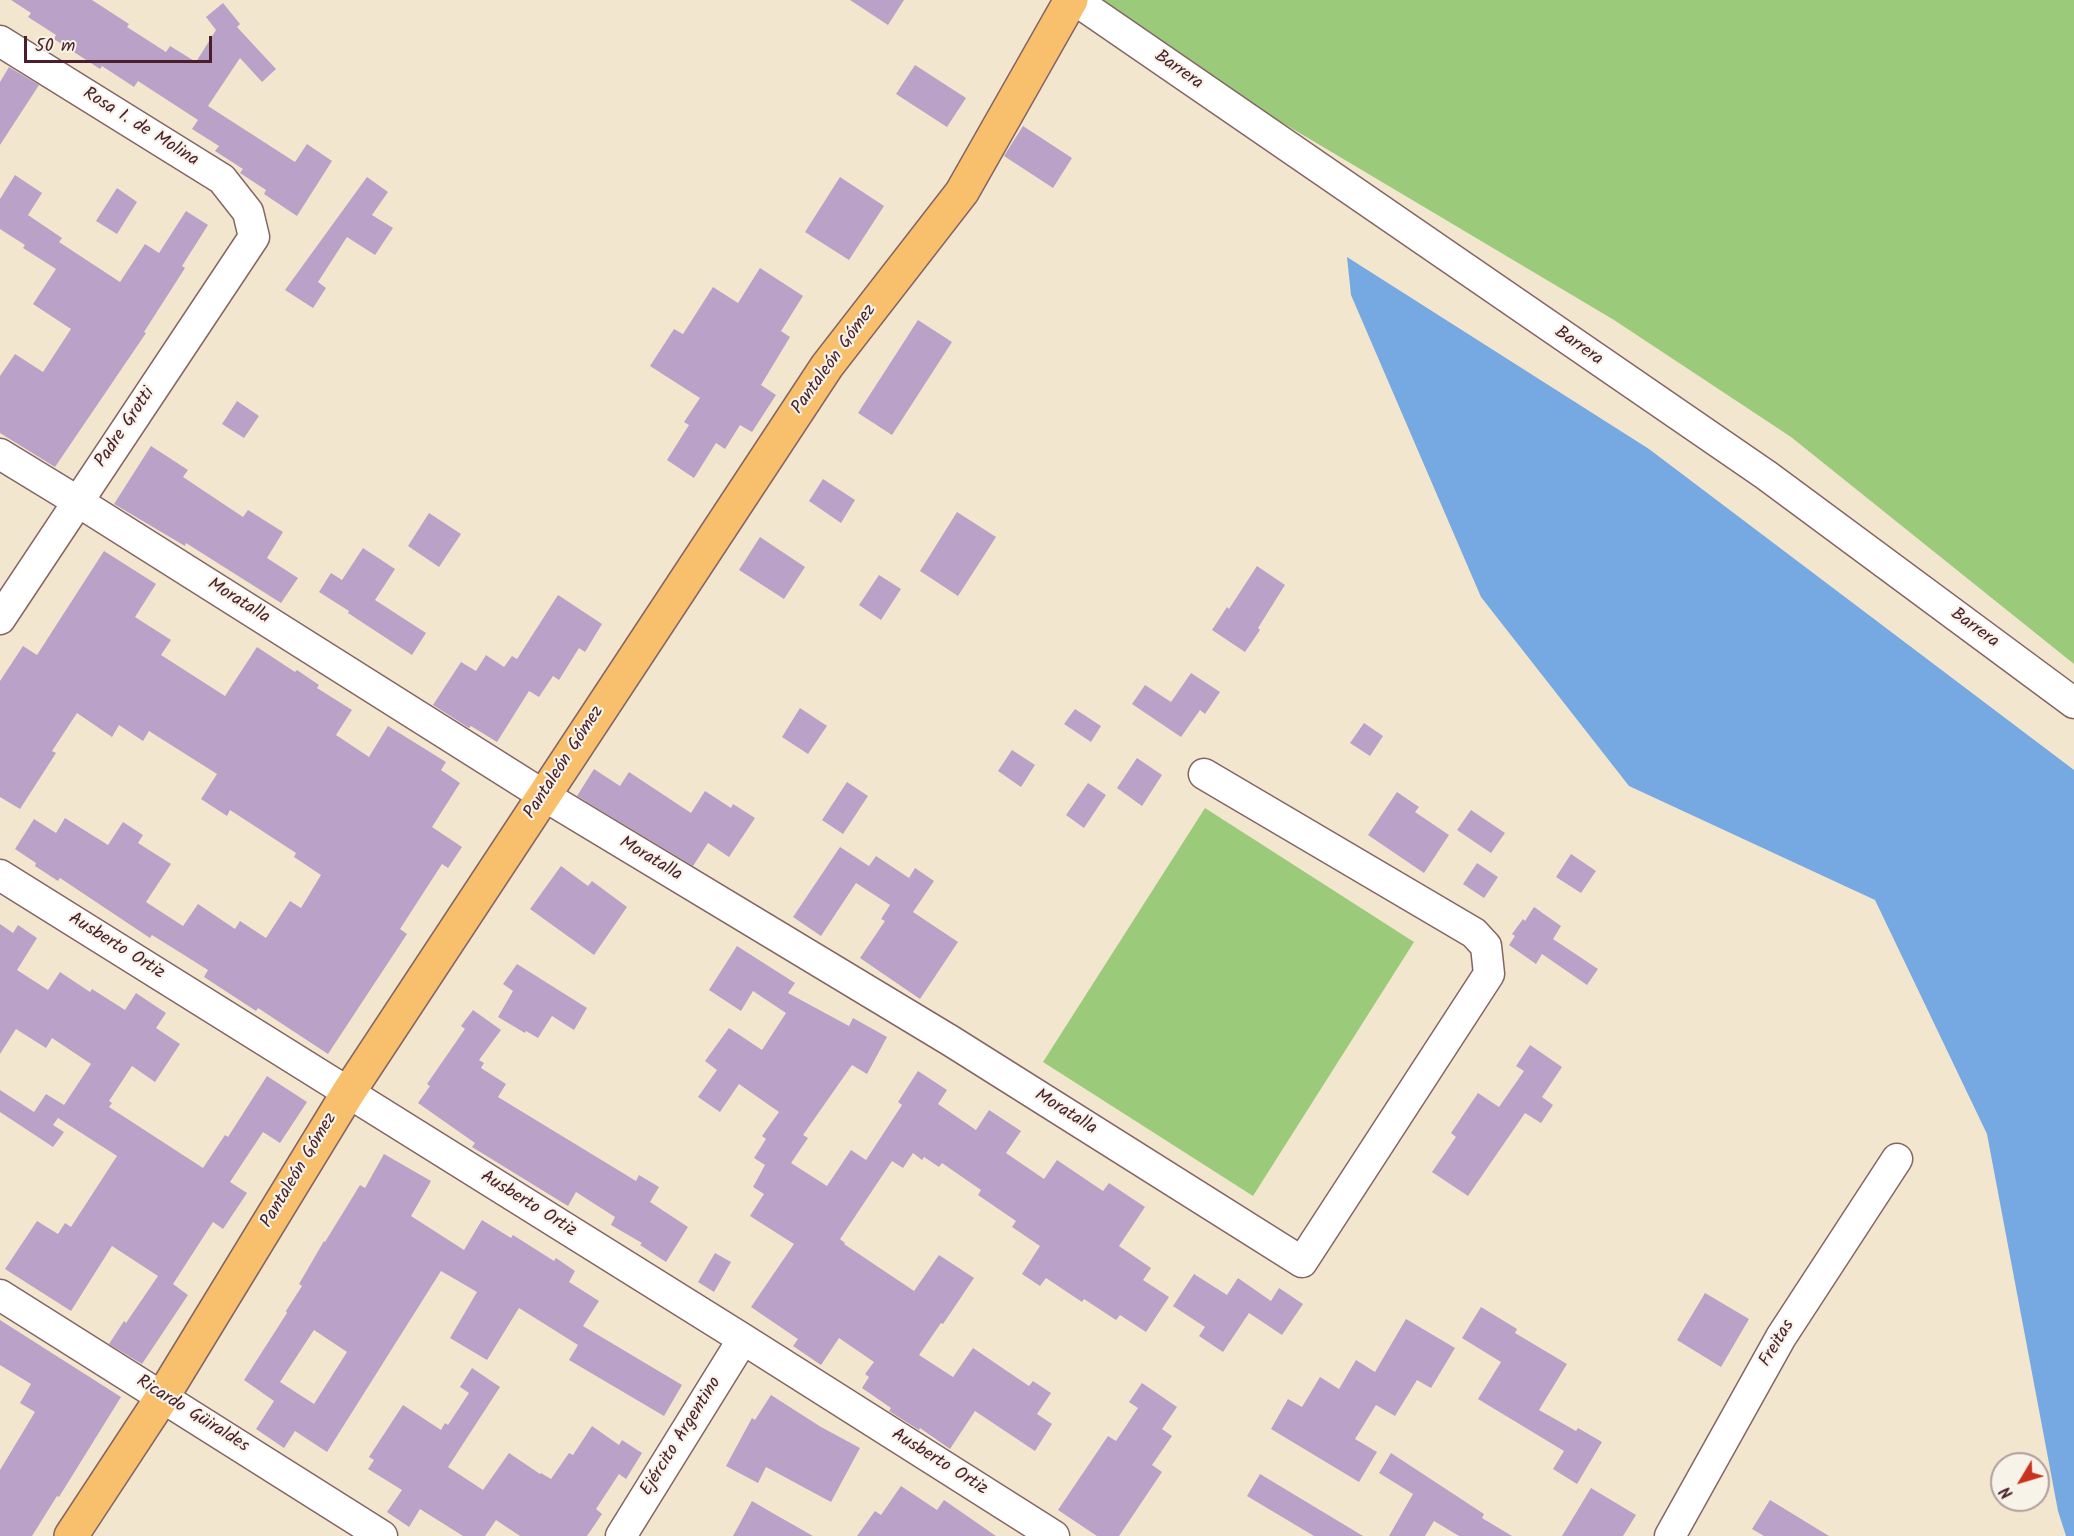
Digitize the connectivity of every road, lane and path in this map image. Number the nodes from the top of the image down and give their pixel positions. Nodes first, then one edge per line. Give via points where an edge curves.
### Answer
1 (1071, 0) edge
2 (1075, 0) edge
3 (0, 41) edge
4 (254, 237) joint
5 (0, 454) edge
6 (77, 501) junction
7 (0, 619) edge
8 (2074, 704) edge
9 (1204, 774) dead end
10 (543, 795) junction
11 (0, 874) edge
12 (348, 1093) junction
13 (1897, 1159) dead end
14 (0, 1295) edge
15 (743, 1338) junction
16 (163, 1396) junction
17 (71, 1536) edge
18 (382, 1536) edge
19 (621, 1536) edge
20 (1054, 1536) edge
21 (1670, 1536) edge

1 - 10 main road, Pantaleón Gómez via 962,192 827,366
2 - 8 street, Barrera via 1766,475
3 - 4 street, Rosa I. de Molina via 222,179 248,212
4 - 6 street, Padre Grotti
5 - 6 street, Moratalla
6 - 7 street, Padre Grotti
6 - 10 street, Moratalla
9 - 10 street, Moratalla via 1474,933 1486,946 1489,974 1302,1262 951,1041
10 - 12 main road, Pantaleón Gómez
11 - 12 street, Ausberto Ortiz
12 - 15 street, Ausberto Ortiz
12 - 16 main road, Pantaleón Gómez
13 - 21 street, Freitas via 1781,1337
14 - 16 street, Ricardo Güiraldes
15 - 19 street, Ejército Argentino
15 - 20 street, Ausberto Ortiz
16 - 17 main road, Pantaleón Gómez
16 - 18 street, Ricardo Güiraldes

